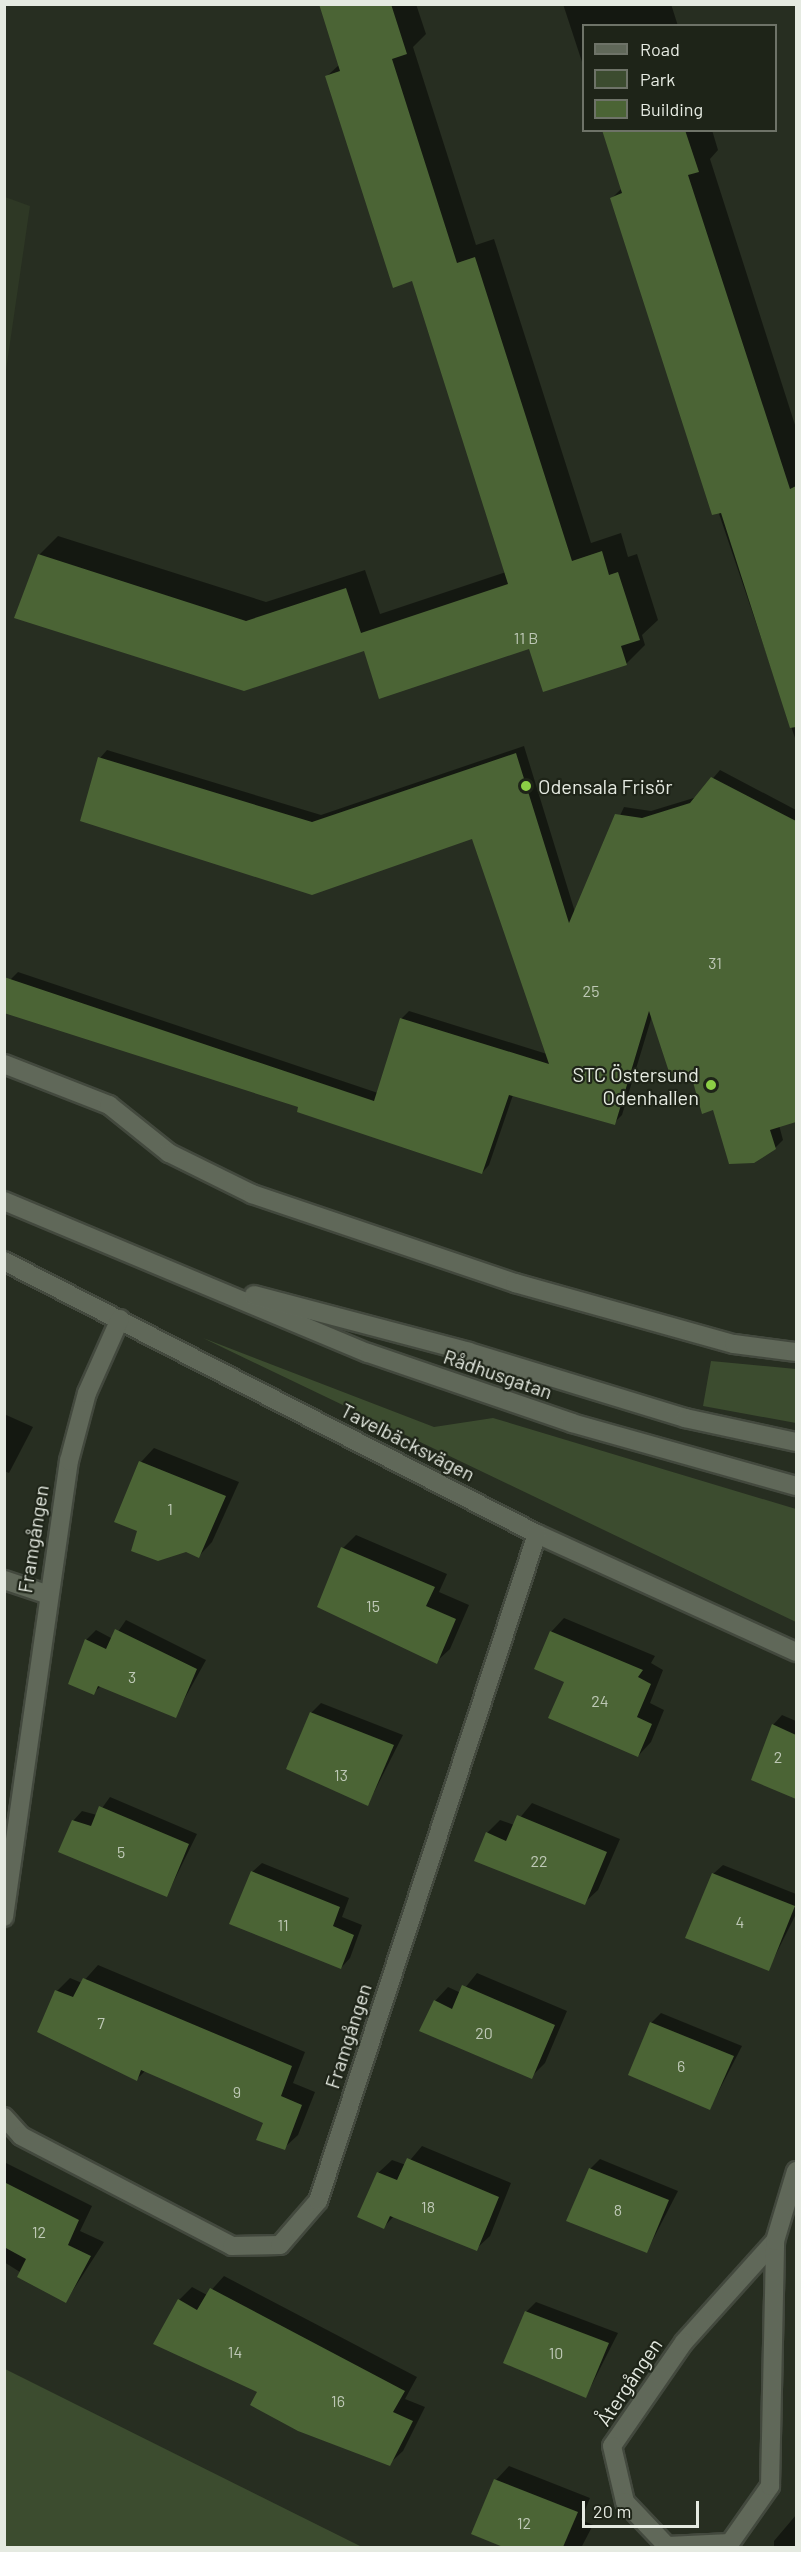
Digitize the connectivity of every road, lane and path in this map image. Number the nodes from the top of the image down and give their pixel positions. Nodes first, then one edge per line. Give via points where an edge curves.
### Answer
1 (4, 1065) edge
2 (4, 1201) edge
3 (4, 1261) edge
4 (193, 1278) junction
5 (120, 1319) junction
6 (796, 1352) edge
7 (796, 1442) edge
8 (796, 1486) edge
9 (537, 1534) junction
10 (4, 1580) edge
11 (46, 1594) junction
12 (796, 1652) edge
13 (4, 1917) edge
14 (4, 2117) edge
15 (796, 2171) edge
16 (775, 2241) junction

1 - 6 street via 109,1105 169,1153 252,1194 516,1283 734,1344
2 - 4 street, Rådhusgatan
3 - 5 street, Tavelbäcksvägen
4 - 7 street, Rådhusgatan via 468,1352 685,1418
4 - 8 street, Rådhusgatan via 368,1353 572,1424
5 - 9 street, Tavelbäcksvägen
5 - 11 street, Framgången via 87,1393 73,1443
9 - 12 street, Tavelbäcksvägen
9 - 14 street, Framgången via 318,2201 280,2245 232,2246 21,2136
10 - 11 street
11 - 13 street, Framgången
15 - 16 street, Återgången
16 - 16 street, Återgången via 684,2342 612,2446 625,2502 668,2546 730,2543 770,2486

